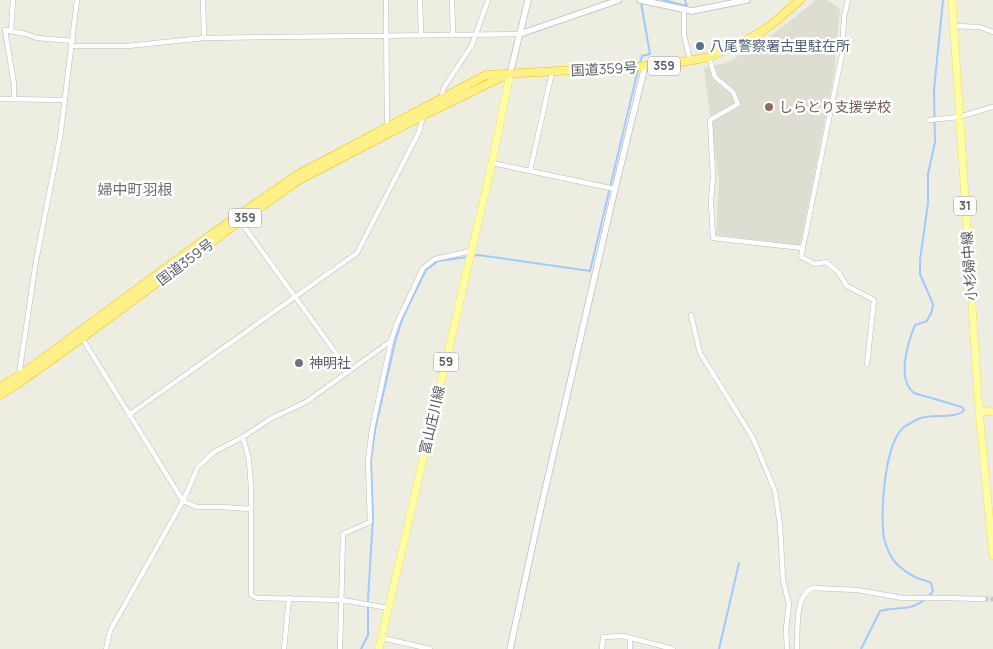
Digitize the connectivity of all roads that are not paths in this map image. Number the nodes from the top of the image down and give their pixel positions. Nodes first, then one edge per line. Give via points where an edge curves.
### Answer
1 (13, 0) edge
2 (77, 0) edge
3 (202, 0) edge
4 (386, 0) edge
5 (420, 0) edge
6 (452, 0) edge
7 (488, 0) edge
8 (528, 0) edge
9 (619, 0) edge
10 (640, 0) edge
11 (747, 0) edge
12 (800, 0) edge
13 (848, 0) edge
14 (952, 0) edge
15 (684, 10) junction
16 (953, 26) junction
17 (10, 32) junction
18 (993, 32) edge
19 (421, 34) junction
20 (453, 34) junction
21 (476, 34) junction
22 (520, 34) junction
23 (386, 35) junction
24 (204, 38) junction
25 (73, 41) junction
26 (72, 46) junction
27 (709, 57) junction
28 (690, 62) junction
29 (645, 66) junction
30 (552, 72) junction
31 (510, 74) junction
32 (442, 98) junction
33 (0, 99) edge
34 (14, 99) junction
35 (65, 100) junction
36 (993, 107) edge
37 (424, 115) junction
38 (959, 117) junction
39 (930, 120) dead end
40 (387, 127) junction
41 (492, 163) junction
42 (530, 171) junction
43 (615, 189) junction
44 (240, 221) junction
45 (802, 248) junction
46 (471, 251) junction
47 (294, 297) junction
48 (690, 315) dead end
49 (82, 338) junction
50 (392, 341) junction
51 (867, 364) dead end
52 (349, 371) junction
53 (22, 374) junction
54 (0, 387) edge
55 (0, 395) edge
56 (979, 411) junction
57 (993, 412) edge
58 (130, 414) junction
59 (243, 437) junction
60 (183, 501) junction
61 (251, 509) junction
62 (993, 556) edge
63 (289, 598) junction
64 (984, 599) tunnel mouth
65 (342, 600) junction
66 (389, 608) junction
67 (382, 638) junction
68 (630, 638) junction
69 (106, 649) edge
70 (284, 649) edge
71 (340, 649) edge
72 (379, 649) edge
73 (430, 649) edge
74 (510, 649) edge
75 (602, 649) edge
76 (630, 649) edge
77 (673, 649) edge
78 (786, 649) edge
79 (798, 649) edge

1 - 17 street
2 - 25 street
3 - 24 street
4 - 23 street
5 - 19 street
6 - 20 street
7 - 21 street
8 - 22 street
9 - 22 street
10 - 15 street
11 - 15 street via 713,8
12 - 27 highway, 国道359号 / 359 via 749,40
13 - 45 street via 842,54
14 - 16 main road, 小杉婦中線 / 31
15 - 28 street via 684,35
16 - 18 street via 979,27
16 - 38 main road, 小杉婦中線 / 31
17 - 25 street
17 - 34 street via 5,30
19 - 20 street
19 - 23 street
20 - 21 street
21 - 22 street
21 - 32 street via 443,88
22 - 31 street
23 - 24 street
23 - 40 street
24 - 26 street via 128,46
25 - 26 street
26 - 35 street
27 - 28 highway, 国道359号 / 359
27 - 45 street via 715,78 732,92 738,104 710,120 713,238
28 - 29 highway, 国道359号 / 359
29 - 30 highway, 国道359号 / 359
29 - 43 street
30 - 31 highway, 国道359号 / 359
30 - 42 street
31 - 32 highway, 国道359号 / 359 via 486,75
31 - 37 highway, 国道359号 / 359
31 - 41 main road, 富山庄川線 / 59
32 - 40 highway, 国道359号 / 359
33 - 34 street
34 - 35 street
35 - 53 street via 36,261 20,368
36 - 38 street
37 - 44 highway, 国道359号 / 359 via 299,180
37 - 47 street via 419,132 357,252
38 - 39 street
38 - 56 main road, 小杉婦中線 / 31
40 - 53 highway, 国道359号 / 359 via 297,175
41 - 42 street
41 - 46 main road, 富山庄川線 / 59
42 - 43 street
43 - 74 street
44 - 47 street
44 - 49 highway, 国道359号 / 359
45 - 51 street via 801,257 815,264 826,262 847,286 874,300
46 - 50 street via 435,259 423,268
46 - 66 main road, 富山庄川線 / 59
47 - 52 street
47 - 58 street
48 - 78 street via 700,353 753,438 775,491 783,580 789,604
49 - 55 highway, 国道359号 / 359
49 - 58 street
50 - 52 street
50 - 65 street via 369,453 370,522 343,534
52 - 59 street via 306,402 270,419
53 - 54 highway, 国道359号 / 359
56 - 57 main road
56 - 62 main road, 小杉婦中線 / 31
58 - 60 street
59 - 60 street via 214,452 198,467
59 - 61 street via 249,460
60 - 61 street via 197,507
60 - 69 street via 110,631
61 - 63 street via 251,595 257,598
63 - 65 street
63 - 70 street
64 - 79 street via 902,598 832,588 808,590 799,608
65 - 66 street
65 - 71 street
66 - 67 main road, 富山庄川線 / 59
67 - 72 main road, 富山庄川線 / 59
67 - 73 street
68 - 75 street via 603,637
68 - 76 street
68 - 77 street

